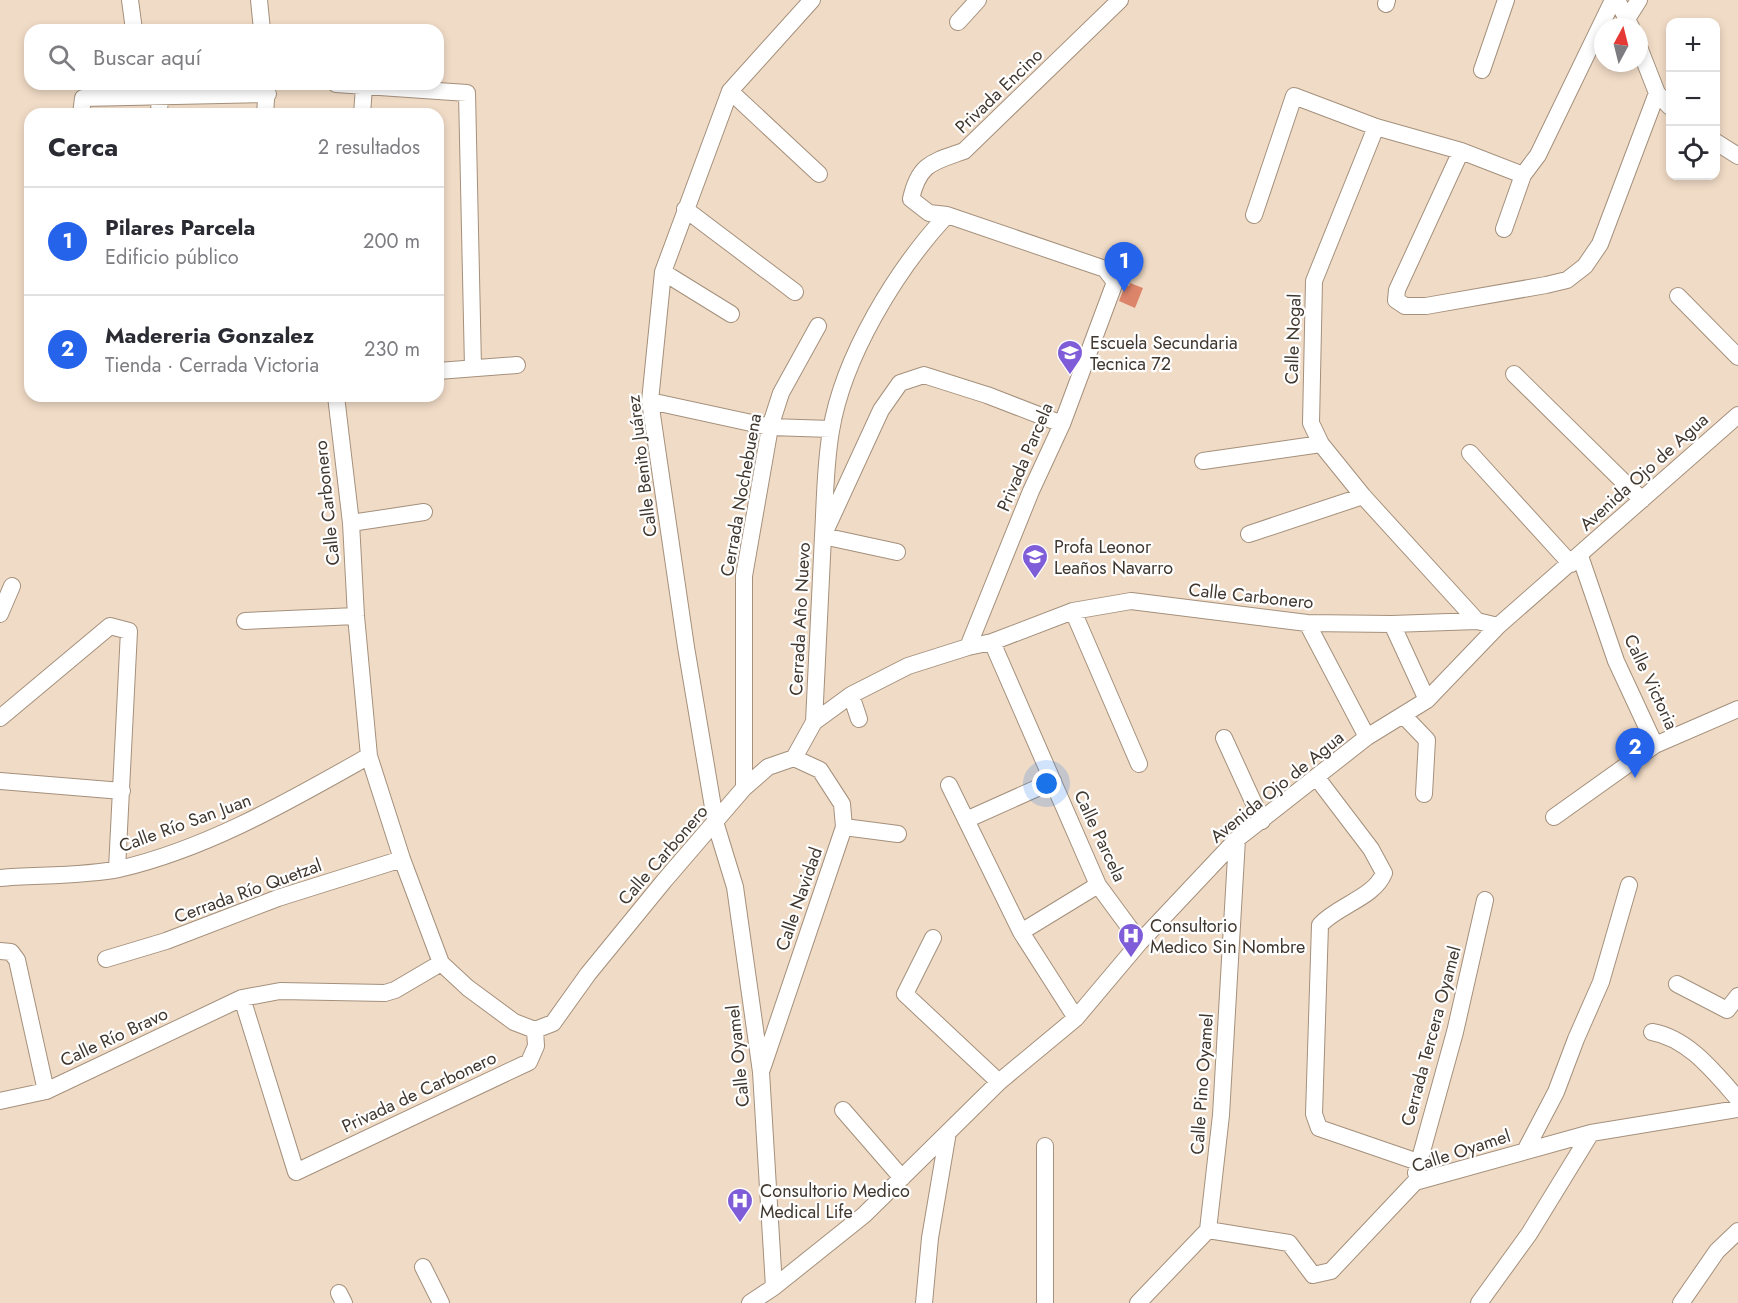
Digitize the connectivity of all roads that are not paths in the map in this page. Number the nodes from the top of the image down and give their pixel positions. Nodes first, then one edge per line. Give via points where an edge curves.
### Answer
1 (130, 0) edge
2 (259, 0) edge
3 (812, 0) edge
4 (978, 0) edge
5 (1120, 0) edge
6 (1506, 0) edge
7 (1615, 0) edge
8 (1640, 0) edge
9 (1626, 18) edge
10 (1631, 18) edge
11 (958, 22) dead end
12 (133, 24) edge
13 (261, 24) edge
14 (1482, 70) dead end
15 (1648, 70) edge
16 (142, 90) edge
17 (246, 90) edge
18 (268, 90) edge
19 (364, 90) edge
20 (416, 90) edge
21 (730, 92) junction
22 (1657, 93) junction
23 (160, 94) junction
24 (1666, 102) edge
25 (82, 108) edge
26 (159, 108) edge
27 (266, 108) edge
28 (362, 108) edge
29 (1376, 127) junction
30 (1720, 145) edge
31 (1461, 151) junction
32 (1738, 156) edge
33 (819, 174) dead end
34 (1523, 175) junction
35 (685, 209) junction
36 (947, 215) junction
37 (1254, 215) dead end
38 (1504, 229) dead end
39 (663, 272) junction
40 (795, 292) dead end
41 (1678, 296) dead end
42 (731, 314) dead end
43 (818, 326) dead end
44 (1738, 357) edge
45 (517, 366) dead end
46 (473, 367) junction
47 (444, 370) edge
48 (1514, 374) dead end
49 (650, 401) junction
50 (337, 402) edge
51 (1738, 415) edge
52 (1062, 424) junction
53 (770, 427) junction
54 (831, 429) junction
55 (1321, 444) junction
56 (1470, 453) dead end
57 (1203, 461) dead end
58 (1363, 496) junction
59 (1642, 500) junction
60 (424, 512) dead end
61 (351, 523) junction
62 (1249, 534) dead end
63 (823, 536) junction
64 (897, 552) dead end
65 (1576, 560) junction
66 (12, 586) dead end
67 (1072, 611) junction
68 (0, 614) edge
69 (356, 616) junction
70 (245, 621) dead end
71 (1477, 621) junction
72 (1307, 623) junction
73 (1392, 624) junction
74 (1497, 626) junction
75 (992, 642) junction
76 (968, 647) junction
77 (851, 695) junction
78 (1427, 700) junction
79 (1738, 710) edge
80 (1403, 715) junction
81 (0, 718) edge
82 (859, 719) dead end
83 (814, 722) junction
84 (1367, 737) junction
85 (1224, 738) dead end
86 (1655, 745) junction
87 (369, 756) junction
88 (794, 758) junction
89 (1139, 764) dead end
90 (1317, 778) junction
91 (0, 781) edge
92 (1053, 781) junction
93 (949, 785) dead end
94 (744, 788) junction
95 (122, 791) junction
96 (1424, 794) dead end
97 (1554, 817) dead end
98 (966, 820) junction
99 (1262, 821) junction
100 (716, 825) junction
101 (844, 827) junction
102 (898, 834) dead end
103 (1237, 839) junction
104 (402, 859) junction
105 (117, 869) junction
106 (0, 878) edge
107 (1098, 885) junction
108 (1629, 885) dead end
109 (1485, 900) dead end
110 (1021, 932) junction
111 (933, 938) dead end
112 (1140, 942) junction
113 (1, 951) edge
114 (106, 959) dead end
115 (441, 963) junction
116 (1677, 984) dead end
117 (1738, 996) edge
118 (242, 998) junction
119 (1076, 1018) junction
120 (535, 1029) junction
121 (1652, 1032) dead end
122 (761, 1071) junction
123 (999, 1082) junction
124 (46, 1091) junction
125 (1738, 1099) edge
126 (0, 1101) edge
127 (1738, 1109) edge
128 (843, 1110) dead end
129 (948, 1132) junction
130 (1591, 1133) junction
131 (1045, 1146) dead end
132 (1525, 1150) junction
133 (1418, 1162) junction
134 (902, 1178) junction
135 (1415, 1182) junction
136 (1208, 1230) junction
137 (1738, 1232) edge
138 (423, 1267) dead end
139 (774, 1287) junction
140 (441, 1303) edge
141 (752, 1303) edge
142 (924, 1303) edge
143 (1045, 1303) edge
144 (1138, 1303) edge
145 (1479, 1303) edge
146 (1681, 1303) edge

1 - 12 street
2 - 13 street
3 - 21 street, Calle Benito Juárez
4 - 11 street
5 - 36 street, Privada Encino via 964,151 931,162 915,180 911,199 929,213
6 - 14 street
7 - 9 street
7 - 34 street via 1538,154
8 - 10 street
15 - 22 street
16 - 23 street
16 - 25 street via 83,98
17 - 23 street
18 - 27 street
19 - 28 street
20 - 46 street via 468,93
21 - 33 street
21 - 35 street, Calle Benito Juárez
22 - 24 street
22 - 31 street via 1600,244 1585,266 1567,280 1426,306 1405,306 1396,300 1397,290
23 - 26 street
29 - 31 street
29 - 37 street via 1294,96
29 - 55 street, Calle Nogal via 1314,281 1311,423
30 - 32 street
31 - 34 street
34 - 38 street
35 - 39 street, Calle Benito Juárez
35 - 40 street
36 - 52 street, Privada Parcela via 1106,269 1115,282
36 - 54 street via 909,261 867,332 842,387
39 - 42 street
39 - 49 street, Calle Benito Juárez
41 - 44 street
43 - 53 street, Cerrada Nochebuena via 781,393
45 - 46 street
46 - 47 street
48 - 59 street
49 - 53 street
49 - 100 street, Calle Benito Juárez
50 - 61 street, Calle Carbonero
51 - 59 street, Avenida Ojo de Agua
52 - 63 street, Cerrada Año Nuevo via 924,375 900,383 880,410
52 - 76 street, Privada Parcela
53 - 54 street
53 - 94 street, Cerrada Nochebuena via 744,576
54 - 63 street
55 - 57 street
55 - 58 street, Calle Nogal
56 - 65 street
58 - 62 street
58 - 71 street, Calle Nogal
59 - 65 street, Avenida Ojo de Agua
60 - 61 street
61 - 69 street, Calle Carbonero
63 - 64 street
63 - 83 street, Cerrada Año Nuevo
65 - 74 street, Avenida Ojo de Agua
65 - 86 street, Calle Victoria
66 - 68 street
67 - 72 street, Calle Carbonero via 1131,601
67 - 75 street, Calle Carbonero
67 - 89 street
69 - 70 street
69 - 87 street, Calle Carbonero
71 - 73 street, Calle Carbonero
71 - 74 street, Calle Carbonero
72 - 73 street, Calle Carbonero
72 - 84 street
73 - 78 street
74 - 78 street, Avenida Ojo de Agua
75 - 76 street, Calle Carbonero
75 - 92 street, Calle Parcela
76 - 77 street, Calle Carbonero via 908,666
77 - 82 street
77 - 83 street, Calle Carbonero
78 - 80 street, Avenida Ojo de Agua
79 - 86 street, Calle Victoria
80 - 84 street, Avenida Ojo de Agua
80 - 96 street via 1427,740
81 - 95 street via 111,626 129,631
83 - 88 street, Calle Carbonero
84 - 90 street, Avenida Ojo de Agua
85 - 99 street
86 - 97 street
87 - 104 street, Calle Carbonero
87 - 105 street, Calle Río San Juan via 252,822
88 - 94 street, Calle Carbonero via 768,767
88 - 101 street via 820,770 842,804
90 - 99 street, Avenida Ojo de Agua
90 - 133 street via 1371,849 1384,873 1379,885 1329,915 1320,925 1314,1114 1319,1128
91 - 95 street
92 - 98 street
92 - 107 street, Calle Parcela
93 - 98 street
94 - 100 street, Calle Carbonero
95 - 105 street
98 - 110 street
99 - 103 street, Avenida Ojo de Agua
100 - 120 street, Calle Carbonero via 664,881 553,1023
100 - 122 street, Calle Oyamel via 735,887
101 - 102 street
101 - 122 street, Calle Navidad
103 - 112 street, Avenida Ojo de Agua
103 - 136 street, Calle Pino Oyamel via 1221,1115
104 - 114 street, Cerrada Río Quetzal
104 - 115 street, Calle Carbonero
105 - 106 street, Calle Río San Juan
107 - 110 street
107 - 112 street, Calle Parcela
108 - 132 street via 1601,982 1556,1092
109 - 133 street, Cerrada Tercera Oyamel via 1455,1032
110 - 119 street
111 - 123 street via 905,994
112 - 119 street, Avenida Ojo de Agua
113 - 124 street via 11,952 17,960
115 - 118 street, Calle Río Bravo via 385,993 280,990
115 - 120 street, Calle Carbonero via 514,1022
116 - 117 street via 1727,1010
118 - 120 street, Privada de Carbonero via 296,1172 529,1062 536,1046
118 - 124 street, Calle Río Bravo
119 - 123 street, Avenida Ojo de Agua
121 - 125 street via 1688,1048
122 - 139 street, Calle Oyamel
123 - 129 street, Avenida Ojo de Agua
124 - 126 street, Calle Río Bravo
127 - 130 street, Calle Oyamel
128 - 134 street
129 - 134 street, Avenida Ojo de Agua
129 - 142 street via 930,1238
130 - 132 street, Calle Oyamel
130 - 145 street via 1529,1234
131 - 143 street
132 - 135 street, Calle Oyamel
133 - 135 street, Cerrada Tercera Oyamel
134 - 139 street, Avenida Ojo de Agua via 864,1215
135 - 136 street, Calle Oyamel via 1331,1270 1313,1275 1289,1243
136 - 144 street
137 - 146 street via 1717,1251
138 - 140 street
139 - 141 street, Avenida Ojo de Agua

